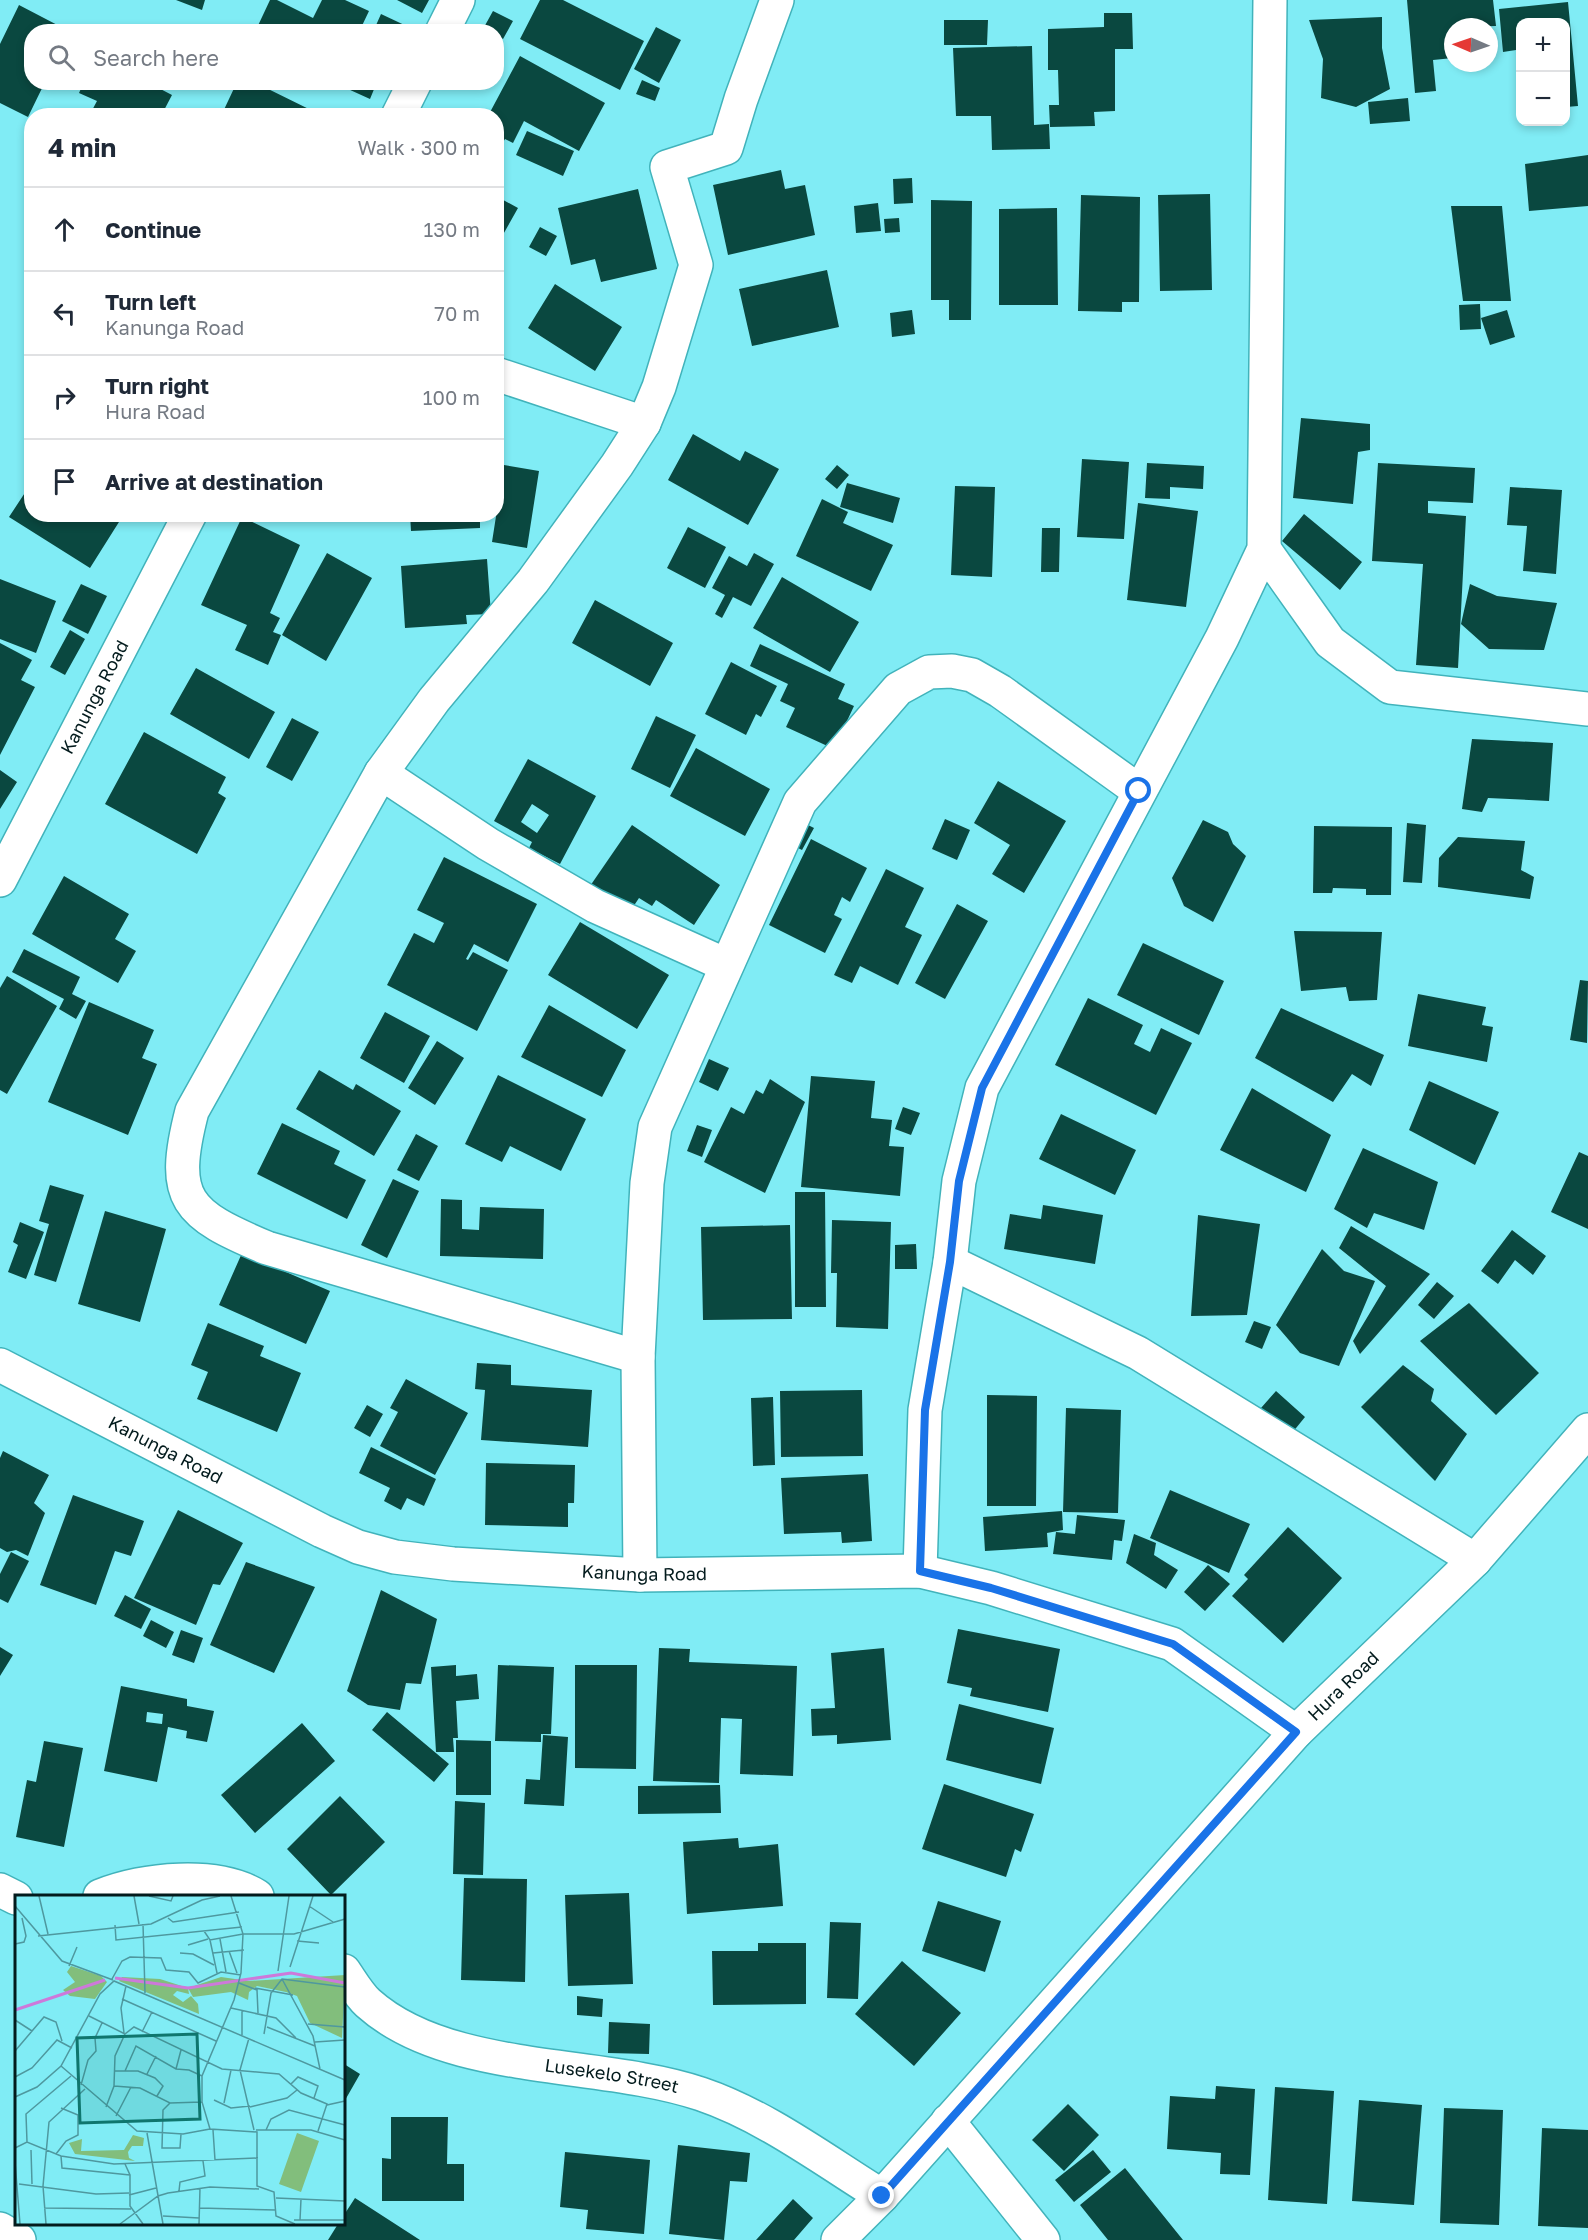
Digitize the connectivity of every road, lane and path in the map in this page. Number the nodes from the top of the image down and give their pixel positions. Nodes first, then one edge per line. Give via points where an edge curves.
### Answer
1 (459, 0) edge
2 (777, 0) edge
3 (1270, 0) edge
4 (446, 24) edge
5 (412, 90) edge
6 (402, 108) edge
7 (504, 377) edge
8 (644, 423) junction
9 (186, 522) edge
10 (1264, 549) junction
11 (1588, 709) edge
12 (381, 773) junction
13 (1139, 791) junction
14 (0, 880) edge
15 (726, 965) junction
16 (950, 1262) junction
17 (638, 1357) junction
18 (0, 1365) edge
19 (1588, 1430) edge
20 (1475, 1560) junction
21 (920, 1571) junction
22 (640, 1575) junction
23 (1296, 1732) junction
24 (0, 1890) edge
25 (103, 1895) edge
26 (255, 1895) edge
27 (15, 1898) edge
28 (345, 1972) edge
29 (948, 2121) junction
30 (882, 2196) junction
31 (0, 2229) edge
32 (19, 2240) edge
33 (838, 2240) edge
34 (1043, 2240) edge

1 - 4 street
2 - 8 street via 726,148 667,167 696,265
3 - 10 street
5 - 6 street
7 - 8 street
8 - 12 street via 532,581 434,700
9 - 14 street, Kanunga Road
10 - 11 street via 1330,642 1390,687
10 - 13 street via 1222,638
12 - 15 street via 488,844 595,906
12 - 17 street via 192,1111 182,1151 181,1179 191,1202 204,1217 267,1248
13 - 15 street via 972,675 929,672 898,689 800,802
13 - 16 street via 982,1088 959,1181
15 - 17 street via 655,1127 647,1183
16 - 20 street via 1138,1353
16 - 21 street via 925,1410
17 - 22 street
18 - 22 street, Kanunga Road via 358,1547 395,1557 453,1564
19 - 20 street, Hura Road
20 - 23 street, Hura Road
21 - 22 street, Kanunga Road
21 - 23 street, Kanunga Road via 991,1588 1173,1644
23 - 29 street, Hura Road
24 - 27 street
25 - 26 street via 123,1887 195,1879
28 - 30 street, Lusekelo Street via 368,2003 420,2037 462,2051 636,2077 702,2094 749,2114
29 - 30 street, Hura Road
29 - 34 street
30 - 33 street, Hura Road
31 - 32 street

